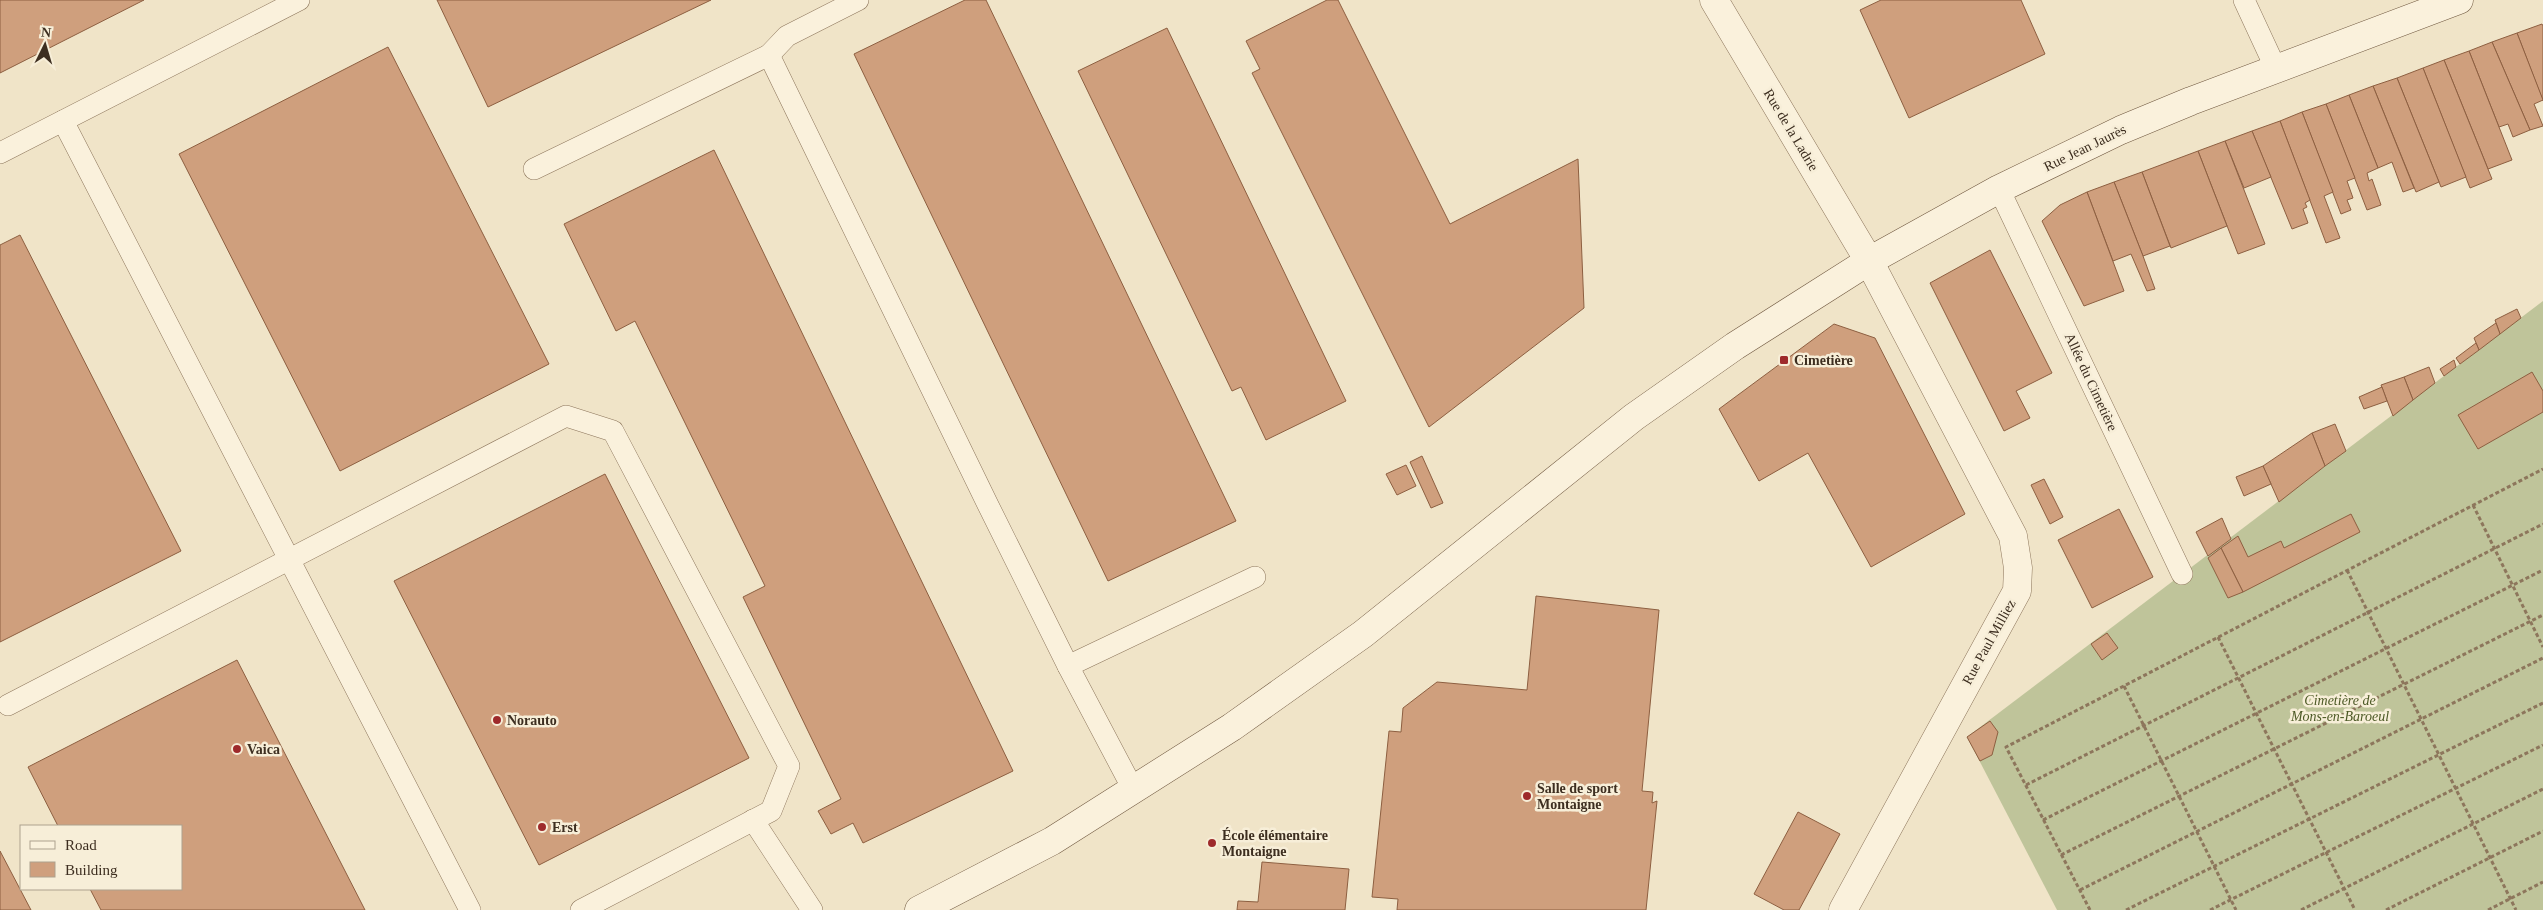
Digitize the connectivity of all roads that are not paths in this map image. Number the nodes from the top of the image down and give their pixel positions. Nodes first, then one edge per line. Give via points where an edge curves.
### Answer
1 (299, 0) edge
2 (858, 0) edge
3 (1714, 0) edge
4 (2244, 0) edge
5 (2459, 0) edge
6 (768, 55) junction
7 (2276, 69) junction
8 (63, 121) junction
9 (0, 153) edge
10 (534, 169) dead end
11 (1999, 190) junction
12 (1869, 260) junction
13 (289, 559) junction
14 (2182, 574) dead end
15 (1255, 577) dead end
16 (1068, 666) junction
17 (8, 705) dead end
18 (1134, 791) junction
19 (753, 820) junction
20 (470, 910) edge
21 (581, 910) edge
22 (812, 910) edge
23 (919, 910) edge
24 (1843, 910) edge

1 - 8 lane
2 - 6 lane via 787,36
3 - 12 street, Rue de la Ladrie
4 - 7 lane
5 - 7 street, Rue Jean Jaurès
6 - 10 lane
6 - 16 lane
7 - 11 street, Rue Jean Jaurès via 2121,130
8 - 9 lane
8 - 13 lane
11 - 12 street, Rue Jean Jaurès
11 - 14 lane, Allée du Cimetière
12 - 18 street, Rue Jean Jaurès via 1735,346 1634,417 1363,634 1232,728
12 - 24 street, Rue Paul Milliez via 2013,536 2018,568 2017,591
13 - 17 lane
13 - 19 lane via 566,416 613,431 789,766 771,811
13 - 20 lane
15 - 16 lane
16 - 18 lane
18 - 23 street, Rue Jean Jaurès via 1052,841
19 - 21 lane
19 - 22 lane

